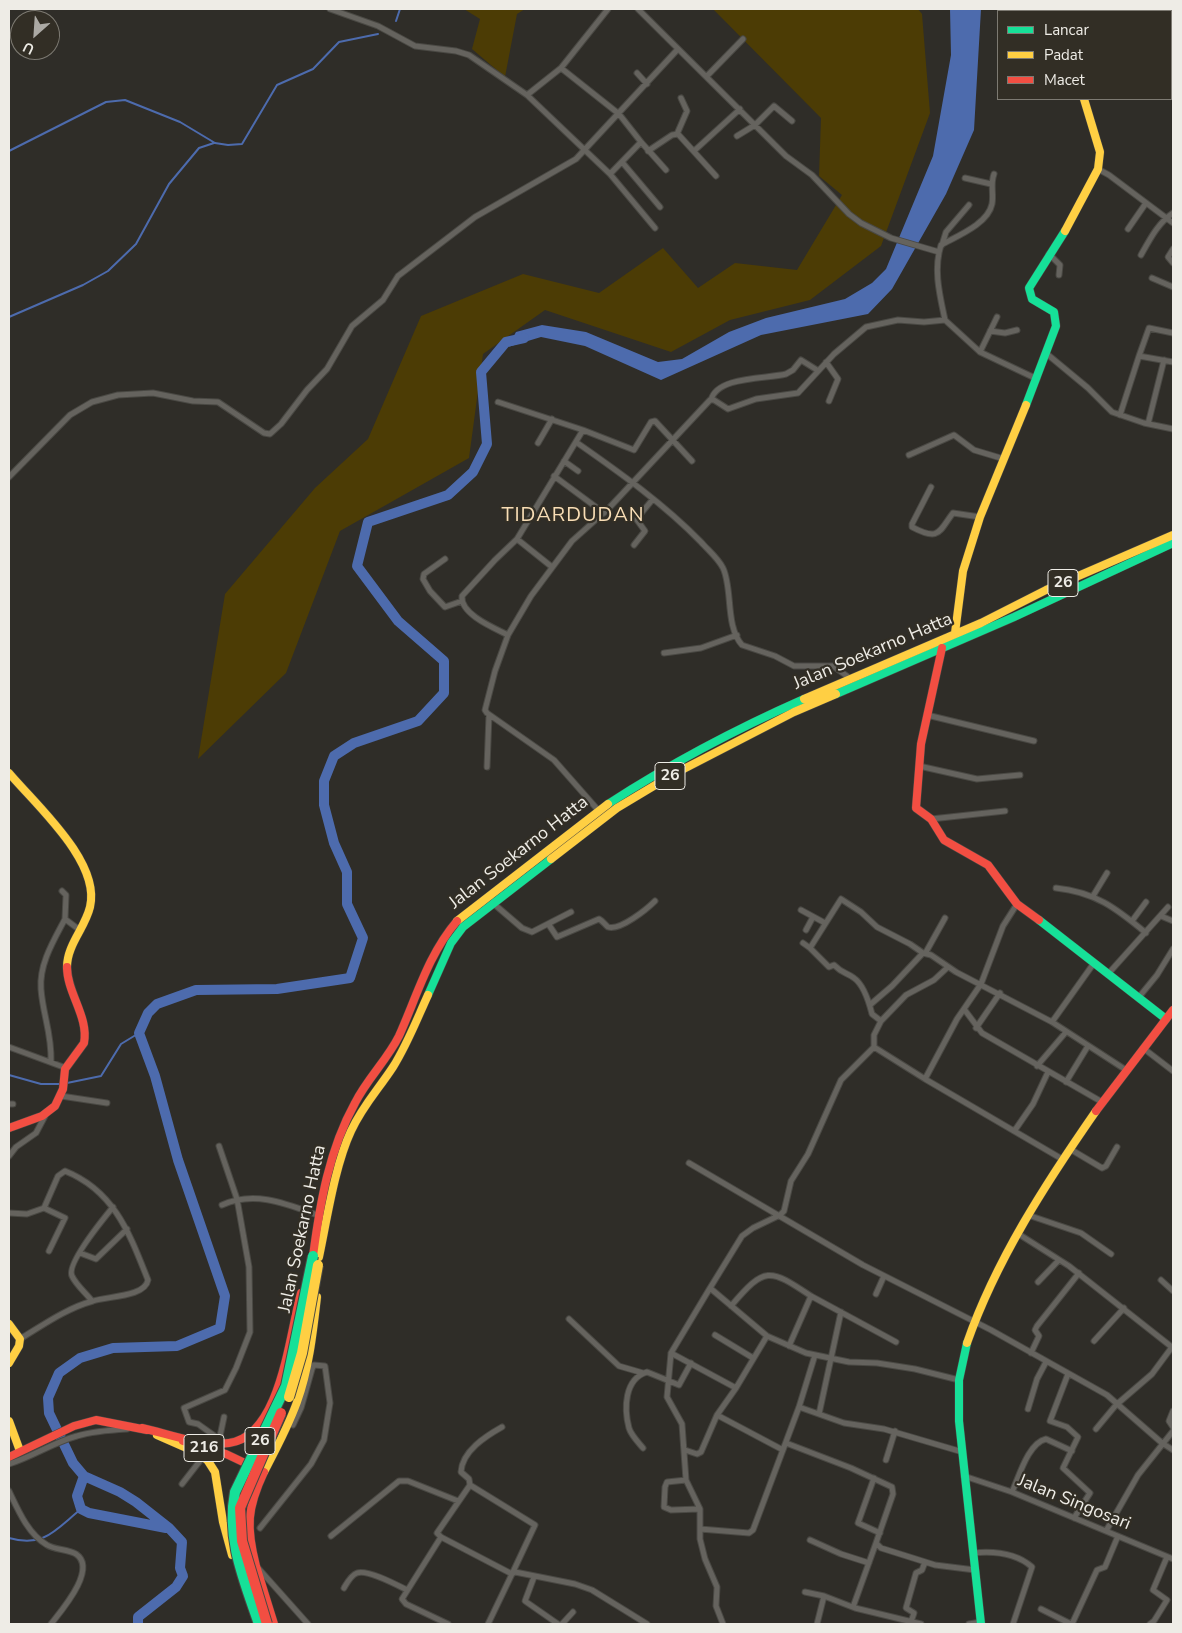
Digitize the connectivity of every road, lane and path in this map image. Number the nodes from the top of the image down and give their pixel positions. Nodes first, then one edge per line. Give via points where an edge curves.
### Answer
1 (330, 9) edge
2 (608, 9) edge
3 (638, 9) edge
4 (743, 39) dead end
5 (678, 49) junction
6 (561, 68) junction
7 (637, 73) dead end
8 (707, 76) junction
9 (647, 84) junction
10 (527, 95) junction
11 (682, 98) dead end
12 (1084, 100) edge
13 (740, 109) junction
14 (619, 114) junction
15 (792, 122) dead end
16 (755, 125) junction
17 (677, 134) junction
18 (737, 136) dead end
19 (641, 142) junction
20 (584, 151) junction
21 (648, 151) junction
22 (694, 151) junction
23 (622, 162) junction
24 (1098, 169) junction
25 (666, 170) dead end
26 (610, 174) junction
27 (994, 174) dead end
28 (716, 176) dead end
29 (965, 178) dead end
30 (990, 184) junction
31 (1146, 203) junction
32 (969, 206) dead end
33 (660, 207) dead end
34 (1173, 213) edge
35 (1166, 216) junction
36 (1173, 223) edge
37 (655, 228) dead end
38 (1128, 229) dead end
39 (942, 245) junction
40 (1173, 249) edge
41 (939, 252) junction
42 (1049, 254) junction
43 (1141, 255) dead end
44 (1173, 263) edge
45 (1058, 274) dead end
46 (1152, 278) dead end
47 (1173, 287) edge
48 (997, 318) dead end
49 (945, 320) junction
50 (1017, 330) dead end
51 (990, 331) junction
52 (1173, 333) edge
53 (980, 352) junction
54 (1050, 356) junction
55 (1139, 356) junction
56 (1164, 360) junction
57 (826, 362) junction
58 (1173, 362) edge
59 (817, 370) junction
60 (1036, 379) junction
61 (711, 400) junction
62 (829, 401) dead end
63 (498, 402) dead end
64 (1120, 415) junction
65 (552, 419) junction
66 (1148, 424) junction
67 (1173, 429) edge
68 (582, 430) junction
69 (673, 439) junction
70 (576, 442) junction
71 (538, 443) dead end
72 (909, 455) dead end
73 (1004, 459) junction
74 (564, 461) junction
75 (692, 461) dead end
76 (578, 471) dead end
77 (554, 476) junction
78 (9, 477) edge
79 (631, 483) junction
80 (932, 487) dead end
81 (653, 499) junction
82 (604, 513) junction
83 (980, 517) junction
84 (1173, 535) edge
85 (517, 539) junction
86 (1173, 543) edge
87 (634, 545) dead end
88 (445, 559) dead end
89 (552, 567) junction
90 (462, 601) junction
91 (1021, 608) junction
92 (955, 634) junction
93 (508, 635) junction
94 (737, 635) junction
95 (942, 648) junction
96 (664, 653) dead end
97 (851, 679) junction
98 (489, 715) junction
99 (927, 715) junction
100 (1034, 741) dead end
101 (919, 766) junction
102 (487, 767) dead end
103 (9, 773) edge
104 (1020, 775) dead end
105 (599, 810) junction
106 (1005, 811) dead end
107 (930, 819) junction
108 (1107, 873) dead end
109 (1056, 888) dead end
110 (62, 891) dead end
111 (1093, 896) junction
112 (655, 901) dead end
113 (1146, 902) dead end
114 (494, 904) junction
115 (1017, 904) junction
116 (1168, 907) dead end
117 (801, 910) dead end
118 (571, 912) dead end
119 (1162, 916) junction
120 (813, 917) junction
121 (945, 918) dead end
122 (65, 919) junction
123 (1132, 921) junction
124 (1173, 921) edge
125 (461, 923) junction
126 (825, 923) junction
127 (549, 925) junction
128 (806, 930) dead end
129 (81, 931) junction
130 (1146, 932) junction
131 (803, 943) dead end
132 (810, 948) junction
133 (1173, 949) edge
134 (924, 953) junction
135 (1094, 963) junction
136 (948, 967) junction
137 (1108, 974) junction
138 (981, 984) junction
139 (1000, 993) junction
140 (1139, 997) junction
141 (870, 1004) junction
142 (964, 1009) junction
143 (1173, 1010) edge
144 (1166, 1019) junction
145 (881, 1021) junction
146 (1052, 1022) junction
147 (976, 1028) junction
148 (1066, 1032) junction
149 (874, 1046) junction
150 (1088, 1046) junction
151 (9, 1048) edge
152 (1144, 1048) junction
153 (51, 1062) junction
154 (1036, 1066) junction
155 (1126, 1070) junction
156 (1173, 1071) edge
157 (1048, 1072) junction
158 (64, 1076) junction
159 (925, 1079) junction
160 (1066, 1082) junction
161 (61, 1096) junction
162 (1102, 1102) junction
163 (107, 1103) dead end
164 (45, 1116) junction
165 (9, 1128) edge
166 (1015, 1130) junction
167 (218, 1146) dead end
168 (1117, 1147) dead end
169 (1070, 1149) junction
170 (9, 1156) edge
171 (1062, 1159) junction
172 (690, 1163) dead end
173 (237, 1198) junction
174 (222, 1205) dead end
175 (113, 1207) junction
176 (44, 1208) junction
177 (9, 1213) edge
178 (780, 1215) junction
179 (320, 1216) junction
180 (1028, 1216) junction
181 (127, 1229) junction
182 (1017, 1233) junction
183 (49, 1251) dead end
184 (317, 1252) junction
185 (80, 1253) junction
186 (1111, 1254) dead end
187 (1059, 1260) junction
188 (1079, 1273) junction
189 (884, 1276) junction
190 (1161, 1280) dead end
191 (1038, 1282) dead end
192 (710, 1288) junction
193 (1173, 1291) edge
194 (876, 1294) dead end
195 (811, 1296) junction
196 (92, 1301) junction
197 (731, 1306) junction
198 (1124, 1308) junction
199 (841, 1312) junction
200 (569, 1319) dead end
201 (974, 1322) junction
202 (9, 1324) edge
203 (716, 1335) dead end
204 (767, 1336) junction
205 (20, 1339) junction
206 (1094, 1341) dead end
207 (896, 1342) dead end
208 (789, 1346) junction
209 (1173, 1347) edge
210 (670, 1353) junction
211 (1031, 1353) junction
212 (815, 1355) junction
213 (754, 1358) junction
214 (832, 1358) junction
215 (1046, 1362) junction
216 (9, 1363) edge
217 (691, 1363) junction
218 (309, 1368) junction
219 (643, 1373) junction
220 (1068, 1374) junction
221 (959, 1380) junction
222 (667, 1381) junction
223 (736, 1388) junction
224 (1118, 1403) junction
225 (799, 1407) junction
226 (1028, 1409) dead end
227 (1173, 1411) edge
228 (819, 1414) junction
229 (717, 1415) junction
230 (224, 1417) dead end
231 (9, 1421) edge
232 (293, 1425) dead end
233 (502, 1427) dead end
234 (142, 1428) junction
235 (1173, 1429) edge
236 (1096, 1430) dead end
237 (895, 1431) junction
238 (219, 1441) junction
239 (786, 1443) junction
240 (1162, 1443) junction
241 (642, 1448) dead end
242 (685, 1450) junction
243 (783, 1450) junction
244 (1173, 1450) edge
245 (959, 1451) junction
246 (1072, 1451) junction
247 (27, 1452) junction
248 (9, 1457) edge
249 (203, 1457) junction
250 (886, 1460) dead end
251 (9, 1464) edge
252 (264, 1472) junction
253 (964, 1476) junction
254 (874, 1478) junction
255 (686, 1480) junction
256 (182, 1484) dead end
257 (470, 1485) junction
258 (9, 1491) edge
259 (1012, 1492) junction
260 (458, 1501) junction
261 (700, 1509) junction
262 (1074, 1518) junction
263 (260, 1528) dead end
264 (702, 1529) junction
265 (1106, 1532) junction
266 (880, 1533) junction
267 (331, 1536) dead end
268 (1118, 1536) junction
269 (441, 1537) junction
270 (810, 1540) dead end
271 (876, 1543) junction
272 (973, 1553) junction
273 (1167, 1557) junction
274 (1173, 1559) edge
275 (925, 1562) junction
276 (869, 1563) junction
277 (256, 1566) junction
278 (975, 1570) junction
279 (512, 1574) junction
280 (534, 1577) junction
281 (344, 1588) dead end
282 (407, 1590) junction
283 (805, 1592) dead end
284 (824, 1596) junction
285 (853, 1607) junction
286 (1041, 1609) dead end
287 (573, 1612) dead end
288 (911, 1622) junction
289 (981, 1623) edge
290 (51, 1624) edge
291 (258, 1624) edge
292 (267, 1624) edge
293 (274, 1624) edge
294 (308, 1624) edge
295 (448, 1624) edge
296 (488, 1624) edge
297 (558, 1624) edge
298 (562, 1624) edge
299 (647, 1624) edge
300 (723, 1624) edge
301 (817, 1624) edge
302 (922, 1624) edge
303 (970, 1624) edge
304 (1013, 1624) edge
305 (1071, 1624) edge
306 (1150, 1624) edge

1 - 10 street via 378,26 415,46 470,55
2 - 6 street
3 - 5 street
4 - 8 street
5 - 8 street
5 - 9 street
6 - 10 street
6 - 14 street
7 - 9 street
8 - 13 street
9 - 14 street
10 - 20 street
11 - 17 street via 687,111
12 - 24 main road via 1100,152
13 - 16 street
13 - 22 street
14 - 19 street
14 - 20 street
15 - 16 street via 774,106
16 - 18 street
16 - 41 street via 861,223 891,238
17 - 21 street
17 - 22 street
19 - 21 street
19 - 23 street
20 - 26 street
20 - 78 street via 571,163 480,213 398,276 383,300 352,326 327,368 269,434 218,402 153,393 118,395 92,402 70,415
21 - 25 street
22 - 28 street
23 - 26 street
23 - 33 street
24 - 31 street
24 - 42 main road via 1072,221
26 - 37 street
27 - 30 street
29 - 30 street
30 - 39 street via 992,200 989,214
31 - 35 street
31 - 38 street
32 - 39 street via 946,232
34 - 35 street
35 - 36 street
35 - 43 street
39 - 41 street
40 - 44 street via 1168,257
41 - 49 street via 938,290
42 - 45 street via 1060,265
42 - 54 main road via 1029,291 1032,299 1054,314 1056,326
46 - 47 street
48 - 51 street
49 - 53 street
49 - 57 street via 898,320 869,326 847,341
50 - 51 street via 1005,333
51 - 53 street
52 - 55 street via 1150,328
53 - 60 street
54 - 60 main road
54 - 64 street via 1109,410
55 - 56 street
55 - 64 street
56 - 58 street
56 - 66 street
57 - 59 street
57 - 62 street via 838,379
59 - 61 street via 794,395 756,399 728,409
59 - 61 street via 801,360 786,374 730,383
60 - 73 main road
61 - 69 street
63 - 65 street
64 - 66 street
65 - 68 street
65 - 71 street
66 - 67 street
68 - 69 street via 634,450 654,421
68 - 70 street
69 - 75 street
69 - 79 street
70 - 74 street
70 - 79 street
72 - 73 street via 954,435 974,450
73 - 83 main road
74 - 76 street
74 - 77 street
77 - 82 street
77 - 85 street
79 - 81 street
79 - 82 street
80 - 83 street via 912,527 938,533 953,513
81 - 87 street via 638,517 646,531
81 - 94 street via 690,530 723,566
82 - 89 street via 572,541
83 - 92 main road via 963,571
84 - 91 main road, Jalan Soekarno Hatta / 26 via 1046,590
85 - 89 street
85 - 90 street via 474,582 462,596
86 - 91 main road, Jalan Soekarno Hatta / 26
88 - 90 street via 424,574 423,579 445,607
89 - 93 street
90 - 93 street via 476,618
91 - 92 main road, Jalan Soekarno Hatta / 26
91 - 95 main road, Jalan Soekarno Hatta / 26
92 - 97 main road, Jalan Soekarno Hatta / 26
93 - 98 street via 485,710
94 - 96 street via 701,648
94 - 97 street via 744,646 775,656 790,665 829,665
95 - 99 main road
95 - 114 main road, Jalan Soekarno Hatta / 26 via 786,716 652,786 606,816
97 - 105 main road, Jalan Soekarno Hatta / 26 via 720,740 647,779
98 - 102 street
98 - 105 street via 554,760
99 - 100 street
99 - 101 main road
101 - 104 street via 982,780
101 - 107 main road via 916,807
103 - 129 main road via 88,868 92,904
105 - 125 main road, Jalan Soekarno Hatta / 26
106 - 107 street
107 - 115 main road via 944,840 988,866
108 - 111 street
109 - 111 street
110 - 122 street via 66,895
111 - 123 street
112 - 127 street via 634,919 612,927 599,919 556,937
113 - 123 street
114 - 125 main road, Jalan Soekarno Hatta / 26
114 - 127 street via 528,932
115 - 135 main road
115 - 138 street via 1003,926
116 - 119 street
117 - 120 street
118 - 127 street
119 - 124 street
119 - 130 street
120 - 126 street
120 - 128 street
121 - 134 street
122 - 129 street
122 - 153 street via 44,964 41,987 51,1033
123 - 130 street
125 - 179 main road, Jalan Soekarno Hatta / 26 via 443,940 398,1036 356,1100 342,1128
125 - 184 main road, Jalan Soekarno Hatta / 26 via 405,1045 368,1099 350,1133
126 - 132 street
126 - 134 street via 839,898 877,927
129 - 158 main road via 69,952 67,974 82,1017 85,1038 83,1047
130 - 137 street
131 - 132 street
132 - 141 street via 829,967 834,964 844,974 856,979
133 - 140 street via 1157,976
134 - 136 street
134 - 141 street
135 - 137 main road
135 - 146 street
136 - 138 street
136 - 145 street via 934,980 906,996
137 - 140 main road
138 - 139 street
138 - 142 street
139 - 146 street
139 - 147 street
140 - 144 main road
141 - 145 street via 872,1014
142 - 147 street
142 - 159 street
143 - 144 main road
144 - 152 main road
145 - 149 street via 874,1035
146 - 148 street
147 - 154 street
148 - 150 street
148 - 154 street
149 - 159 street
149 - 178 street via 842,1080 792,1181 786,1206
150 - 155 street
150 - 160 street
151 - 153 street
152 - 155 main road
152 - 156 street
153 - 158 street
154 - 157 street
155 - 162 main road
157 - 160 street
157 - 166 street via 1033,1104
158 - 161 main road
159 - 166 street
160 - 162 street
161 - 163 street
161 - 164 main road
162 - 169 main road
164 - 165 main road
164 - 170 street via 36,1133
166 - 171 street
167 - 173 street
168 - 169 street via 1102,1168
169 - 171 main road
171 - 180 main road
172 - 178 street
173 - 174 street
173 - 179 street via 266,1199
173 - 238 street via 249,1267 250,1332 225,1390 184,1408 189,1422 198,1424
175 - 176 street via 89,1185 63,1171
175 - 181 street
175 - 185 street via 83,1244
176 - 177 street via 27,1214
176 - 183 street via 65,1218
178 - 189 street
178 - 192 street via 742,1236
179 - 184 main road, Jalan Soekarno Hatta / 26
180 - 182 main road
180 - 186 street via 1081,1233
181 - 185 street via 96,1259
181 - 196 street via 148,1280 147,1285 140,1291
182 - 187 street
182 - 201 main road
184 - 218 main road
184 - 238 main road via 270,1406 253,1432 242,1440
184 - 291 main road, Jalan Soekarno Hatta / 26, bridge via 286,1386 231,1505 234,1542
184 - 292 main road, Jalan Soekarno Hatta / 26, bridge via 298,1373 240,1508 242,1541
185 - 196 street via 71,1274
187 - 188 street
187 - 191 street
188 - 198 street
188 - 211 street via 1037,1326 1039,1336
189 - 194 street
189 - 201 street
190 - 193 street
192 - 197 street
192 - 210 street
195 - 197 street via 785,1278 769,1275 752,1282
195 - 199 street
195 - 208 street
196 - 205 street via 60,1315
197 - 204 street
198 - 206 street
198 - 209 street
199 - 207 street
199 - 214 street
200 - 219 street via 619,1366
201 - 211 street
201 - 221 main road
202 - 205 main road
203 - 213 street
204 - 208 street
204 - 213 street
205 - 216 main road
208 - 212 street
209 - 224 street via 1152,1374
210 - 217 street
210 - 222 street
211 - 215 street
212 - 214 street
212 - 225 street
213 - 223 street
214 - 221 street via 901,1366
214 - 228 street
215 - 220 street
215 - 226 street
217 - 222 street via 682,1384
217 - 223 street
218 - 232 street via 301,1408
218 - 252 main road via 289,1422
218 - 263 street via 325,1366 330,1403 324,1440 311,1464
219 - 222 street
219 - 241 street via 629,1387 626,1395 630,1430
220 - 224 street
220 - 246 street via 1050,1421 1067,1427 1078,1437
221 - 245 main road
222 - 242 street via 669,1403 682,1424
223 - 229 street
224 - 236 street
224 - 240 street
225 - 228 street
225 - 239 street
227 - 235 street via 1169,1421
228 - 237 street via 844,1424
229 - 242 street via 701,1452
229 - 243 street
230 - 238 street
231 - 247 main road
233 - 257 street via 475,1446 463,1465 461,1472
234 - 238 main road
234 - 247 main road, 216 via 96,1420
234 - 249 main road
234 - 252 main road, 216 via 226,1454
235 - 240 street
237 - 245 street
237 - 250 street
239 - 243 street
239 - 254 street
240 - 244 street
240 - 265 street via 1138,1475
242 - 255 street
243 - 264 street via 754,1530 749,1533
245 - 253 main road
246 - 259 street via 1046,1439 1041,1441 1032,1450
246 - 262 street via 1063,1468 1090,1493
247 - 248 main road, 216
247 - 251 street
249 - 256 street
249 - 291 main road via 215,1472 223,1522 241,1588
252 - 277 main road via 248,1513 249,1540
253 - 259 street, Jalan Singosari
253 - 272 main road
254 - 266 street via 894,1490
254 - 266 street via 858,1523
255 - 261 street
255 - 261 street via 667,1482 664,1507 682,1511
257 - 260 street
257 - 279 street via 534,1524 535,1529
258 - 290 street via 29,1529 48,1545 78,1556 83,1568 79,1583
259 - 262 street, Jalan Singosari
260 - 267 street via 408,1481 398,1481
260 - 269 street via 438,1530
261 - 264 street
262 - 265 street, Jalan Singosari
264 - 300 street via 705,1559 717,1587 716,1606
265 - 268 street, Jalan Singosari
266 - 271 street
268 - 273 street, Jalan Singosari
268 - 305 street via 1105,1567 1097,1570
269 - 279 street
269 - 282 street
270 - 276 street
271 - 275 street via 886,1550
271 - 276 street
272 - 278 main road
272 - 304 street via 1006,1554 1032,1567
273 - 274 street, Jalan Singosari
273 - 306 street via 1153,1590 1168,1600
275 - 278 street
275 - 288 street via 922,1570 916,1573 906,1602 906,1608 914,1613
276 - 285 street
277 - 293 main road
277 - 294 street
278 - 289 main road
279 - 280 street
279 - 296 street
280 - 297 street via 525,1601
280 - 299 street via 592,1590
281 - 282 street via 354,1575 361,1572
282 - 295 street via 403,1601
283 - 284 street
284 - 285 street
284 - 301 street
285 - 288 street
286 - 305 street
287 - 298 street
288 - 302 street
289 - 303 street

